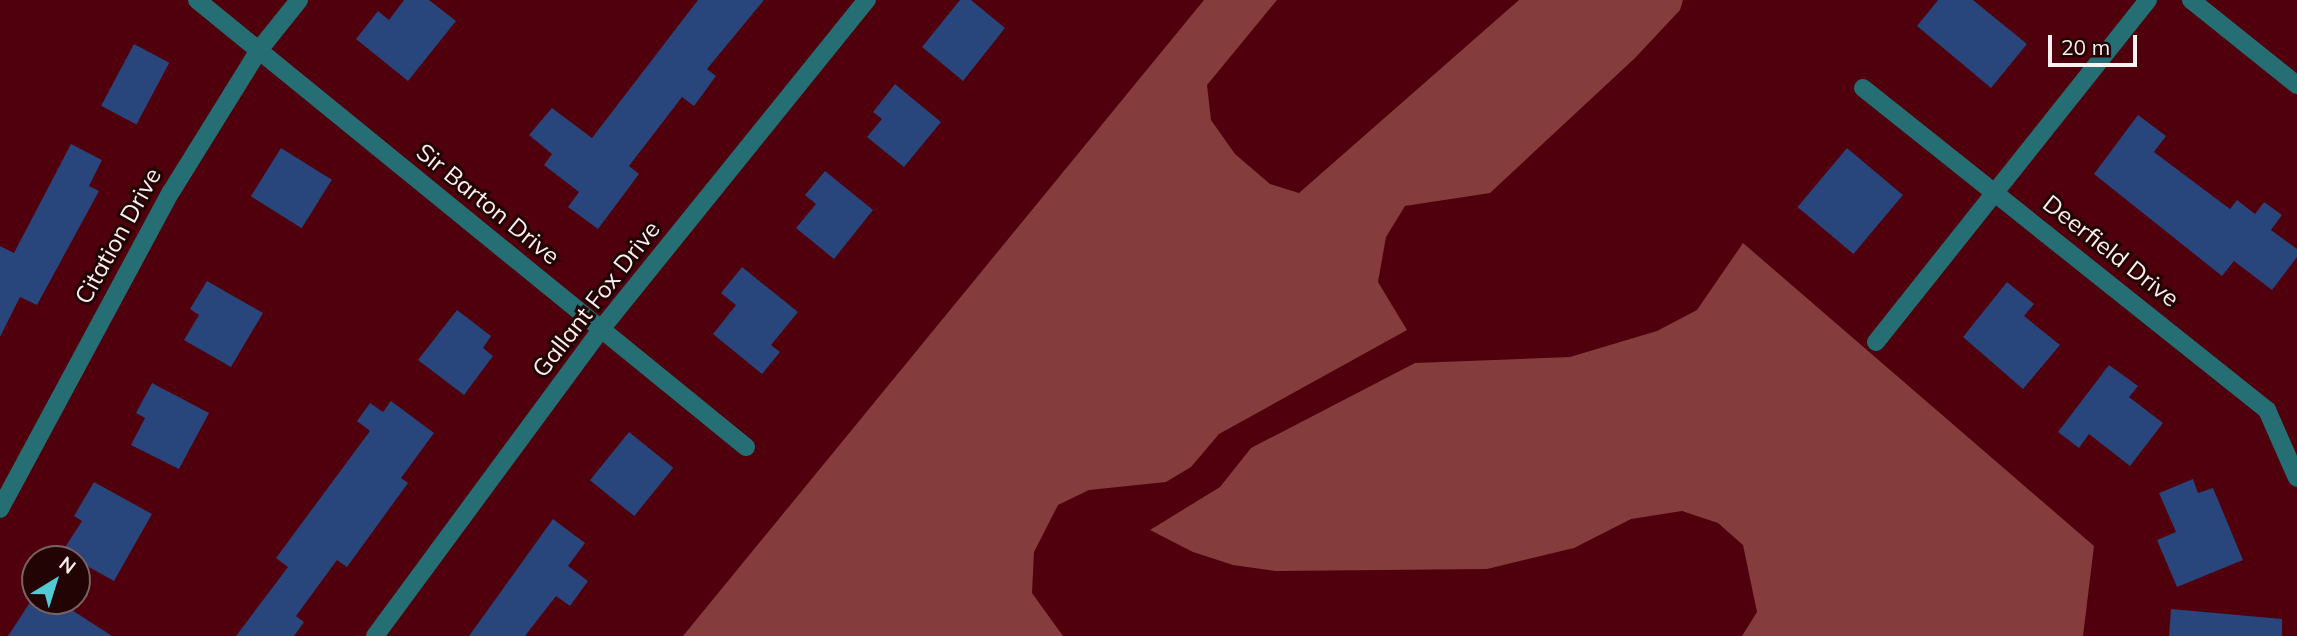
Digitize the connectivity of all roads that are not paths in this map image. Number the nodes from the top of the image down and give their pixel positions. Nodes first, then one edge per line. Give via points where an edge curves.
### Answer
1 (197, 0) edge
2 (299, 0) edge
3 (867, 0) edge
4 (2148, 0) edge
5 (2191, 0) edge
6 (259, 50) junction
7 (2297, 85) edge
8 (1863, 89) dead end
9 (1997, 194) junction
10 (602, 328) junction
11 (1877, 342) dead end
12 (746, 447) dead end
13 (2297, 478) edge
14 (0, 509) edge
15 (375, 636) edge

1 - 6 street, Sir Barton Drive
2 - 6 street, Citation Drive
3 - 10 street, Gallant Fox Drive
4 - 9 street
5 - 7 street
6 - 10 street, Sir Barton Drive
6 - 14 street, Citation Drive via 171,191
8 - 9 street, Deerfield Drive
9 - 11 street
9 - 13 street, Deerfield Drive via 2267,410
10 - 12 street, Sir Barton Drive
10 - 15 street, Gallant Fox Drive

